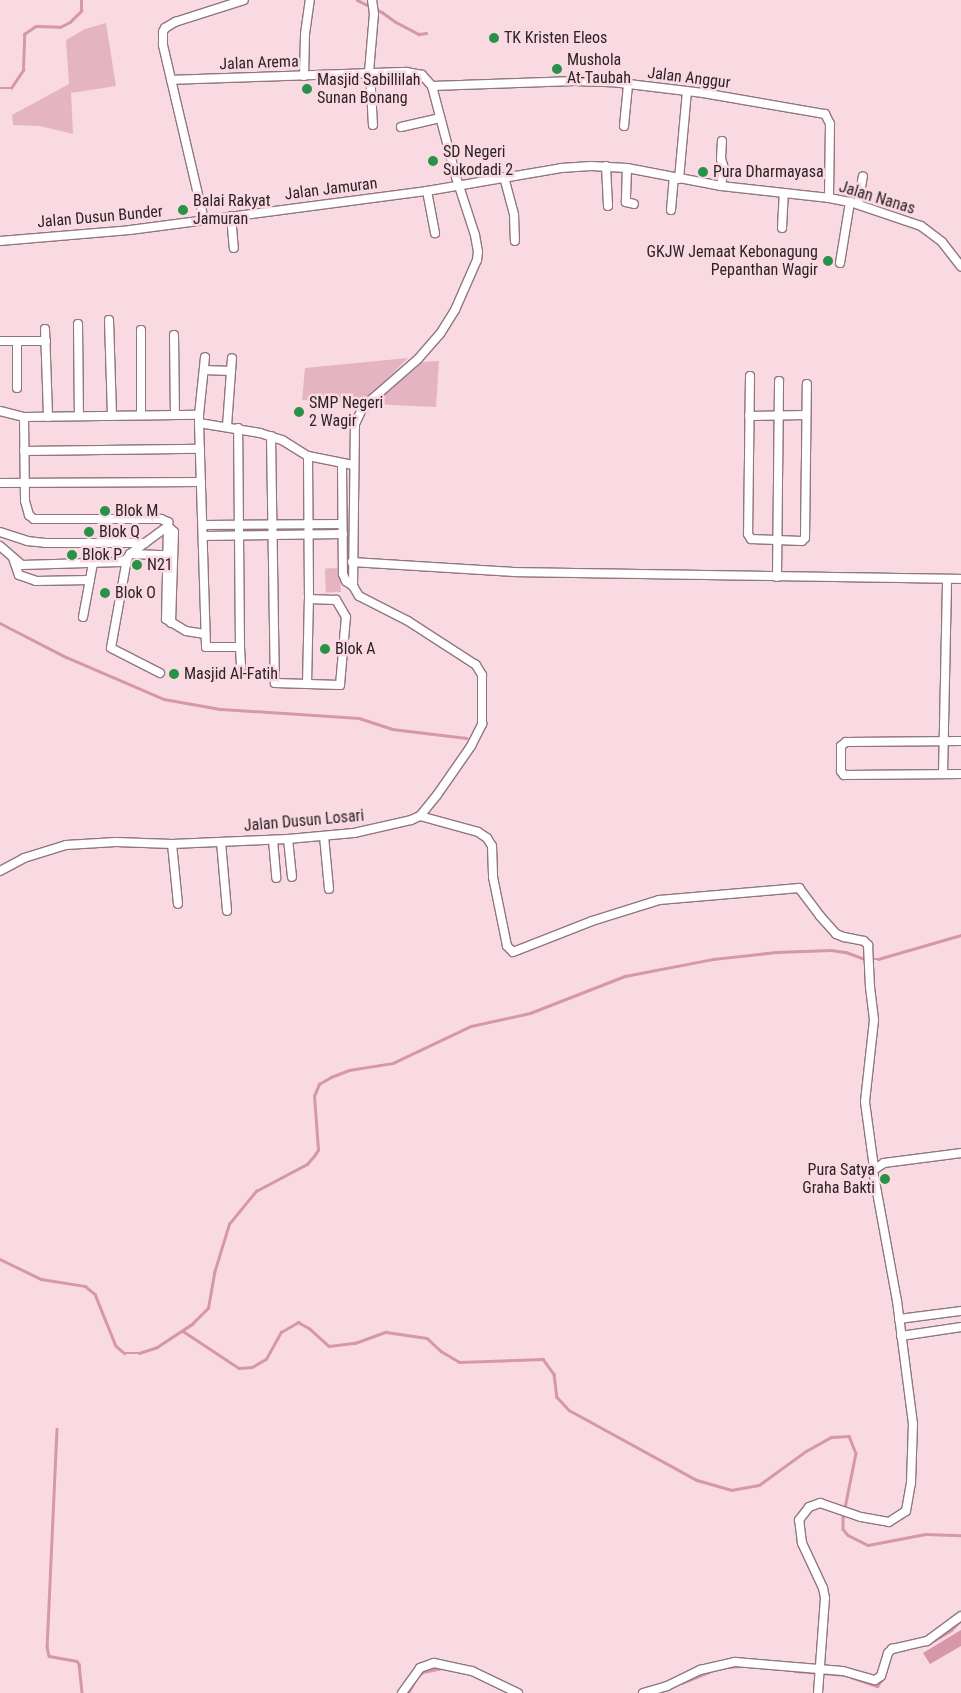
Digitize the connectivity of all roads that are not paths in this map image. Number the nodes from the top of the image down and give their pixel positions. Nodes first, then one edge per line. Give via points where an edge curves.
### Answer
1 (244, 0) edge
2 (310, 0) edge
3 (373, 6) edge
4 (369, 72) junction
5 (304, 76) junction
6 (171, 80) junction
7 (628, 84) junction
8 (432, 86) junction
9 (687, 91) junction
10 (440, 118) junction
11 (373, 125) dead end
12 (401, 126) dead end
13 (624, 126) dead end
14 (722, 141) dead end
15 (606, 166) junction
16 (628, 168) junction
17 (863, 176) dead end
18 (504, 177) junction
19 (677, 178) junction
20 (460, 185) junction
21 (721, 186) junction
22 (427, 191) junction
23 (784, 193) junction
24 (829, 198) junction
25 (854, 203) junction
26 (634, 204) dead end
27 (608, 206) dead end
28 (672, 210) dead end
29 (231, 216) junction
30 (204, 220) junction
31 (782, 228) dead end
32 (436, 233) dead end
33 (0, 241) edge
34 (515, 241) dead end
35 (234, 248) dead end
36 (840, 263) dead end
37 (961, 266) edge
38 (109, 320) dead end
39 (78, 324) dead end
40 (45, 329) dead end
41 (141, 330) dead end
42 (174, 334) dead end
43 (0, 341) edge
44 (17, 341) junction
45 (46, 341) junction
46 (204, 357) dead end
47 (232, 358) dead end
48 (204, 370) junction
49 (231, 371) junction
50 (750, 376) dead end
51 (779, 381) dead end
52 (807, 384) dead end
53 (17, 388) dead end
54 (0, 411) edge
55 (176, 415) junction
56 (806, 415) junction
57 (79, 416) junction
58 (112, 416) junction
59 (141, 416) junction
60 (749, 416) junction
61 (778, 416) junction
62 (24, 417) junction
63 (48, 417) junction
64 (199, 419) junction
65 (227, 426) junction
66 (238, 428) junction
67 (271, 436) junction
68 (200, 449) junction
69 (24, 451) junction
70 (308, 456) junction
71 (342, 464) junction
72 (353, 465) junction
73 (201, 482) junction
74 (0, 484) edge
75 (25, 484) junction
76 (272, 524) junction
77 (308, 524) junction
78 (342, 524) junction
79 (203, 525) junction
80 (239, 525) junction
81 (168, 526) junction
82 (0, 532) edge
83 (308, 534) junction
84 (342, 534) junction
85 (239, 535) junction
86 (272, 535) junction
87 (203, 536) junction
88 (778, 541) junction
89 (145, 543) junction
90 (0, 546) edge
91 (146, 554) junction
92 (167, 555) junction
93 (12, 557) junction
94 (129, 557) junction
95 (352, 562) junction
96 (93, 563) junction
97 (777, 577) junction
98 (947, 579) junction
99 (961, 579) edge
100 (90, 580) junction
101 (353, 586) junction
102 (309, 599) junction
103 (83, 617) dead end
104 (171, 623) junction
105 (205, 634) junction
106 (240, 647) junction
107 (241, 667) dead end
108 (160, 673) dead end
109 (307, 684) junction
110 (961, 741) edge
111 (943, 742) junction
112 (943, 774) junction
113 (961, 774) edge
114 (420, 816) junction
115 (324, 836) junction
116 (288, 839) junction
117 (273, 840) junction
118 (221, 842) junction
119 (172, 844) junction
120 (0, 871) edge
121 (292, 877) dead end
122 (276, 878) dead end
123 (329, 889) dead end
124 (178, 904) dead end
125 (227, 911) dead end
126 (961, 1152) edge
127 (874, 1168) junction
128 (961, 1311) edge
129 (899, 1319) junction
130 (961, 1327) edge
131 (901, 1336) junction
132 (961, 1616) edge
133 (820, 1672) junction
134 (402, 1693) edge
135 (518, 1693) edge
136 (643, 1693) edge
137 (818, 1693) edge

1 - 6 street via 184,18 165,28 163,45
2 - 5 street
3 - 4 street
4 - 5 street, Jalan Arema
4 - 8 street, Jalan Arema via 422,75
4 - 11 street
5 - 6 street, Jalan Arema
6 - 30 street
7 - 8 street, Jalan Anggur via 575,81
7 - 9 street, Jalan Anggur
7 - 13 street
8 - 10 street
9 - 19 street
9 - 24 street, Jalan Anggur via 825,114 830,124
10 - 12 street
10 - 20 street
14 - 21 street via 724,168
15 - 16 street, Jalan Jamuran
15 - 18 street, Jalan Jamuran via 578,166
15 - 27 street
16 - 19 street, Jalan Jamuran
16 - 26 street via 626,202
17 - 25 street
18 - 20 street, Jalan Jamuran
18 - 34 street via 514,215
19 - 21 street, Jalan Nanas
19 - 28 street
20 - 22 street, Jalan Jamuran
20 - 72 street via 477,243 475,268 440,334 358,416 354,430
21 - 23 street, Jalan Nanas
22 - 29 street, Jalan Jamuran
22 - 32 street
23 - 24 street, Jalan Nanas
23 - 31 street
24 - 25 street, Jalan Nanas
25 - 36 street
25 - 37 street, Jalan Nanas via 921,226 942,242
29 - 30 street, Jalan Jamuran
29 - 35 street
30 - 33 street, Jalan Dusun Bunder
38 - 58 street
39 - 57 street
40 - 45 street
41 - 59 street
42 - 55 street
43 - 44 street
44 - 45 street
44 - 53 street
45 - 63 street
46 - 48 street
47 - 49 street
48 - 49 street
48 - 64 street
49 - 65 street
50 - 60 street
51 - 61 street
52 - 56 street
54 - 62 street
55 - 59 street
55 - 64 street
56 - 61 street
56 - 88 street via 806,535 802,541
57 - 58 street
57 - 63 street
58 - 59 street
60 - 61 street
60 - 88 street via 748,537 751,540
61 - 88 street
62 - 63 street
62 - 69 street
64 - 65 street
64 - 68 street
65 - 66 street
66 - 67 street
66 - 80 street
67 - 70 street
67 - 76 street
68 - 69 street
68 - 73 street
69 - 75 street
70 - 71 street
70 - 77 street
71 - 72 street
71 - 78 street
72 - 95 street
73 - 75 street
73 - 79 street
74 - 75 street
75 - 81 street via 25,501 29,515 34,519 162,519 168,522
76 - 77 street
76 - 80 street
76 - 86 street
77 - 78 street
77 - 83 street
78 - 84 street
79 - 80 street
79 - 87 street
80 - 85 street
81 - 89 street
81 - 92 street
81 - 104 street via 174,532
82 - 89 street via 45,543
83 - 84 street
83 - 86 street
83 - 102 street
84 - 101 street via 343,574
85 - 86 street
85 - 87 street
85 - 106 street
86 - 109 street via 275,683
87 - 105 street
88 - 97 street
89 - 91 street
89 - 94 street
90 - 93 street
91 - 92 street
91 - 94 street
92 - 104 street via 166,619
93 - 96 street via 22,565
93 - 100 street via 20,575 36,581
94 - 96 street via 120,562
94 - 108 street via 111,648
95 - 97 street via 514,572
95 - 101 street
96 - 100 street
97 - 98 street
98 - 99 street
98 - 111 street
100 - 103 street
101 - 114 street via 359,596 408,621 462,655 476,665 482,675 480,732
102 - 109 street
102 - 109 street via 336,600 346,617 340,685
104 - 105 street via 186,631
105 - 106 street via 206,647
106 - 107 street
110 - 111 street
111 - 112 street
111 - 112 street via 846,742 841,746 844,774
112 - 113 street
114 - 115 street, Jalan Dusun Losari via 354,833
114 - 127 street via 478,832 487,838 492,846 493,877 507,946 514,952 558,933 651,902 697,895 799,888 836,934 868,945 874,1027 865,1102
115 - 116 street, Jalan Dusun Losari
115 - 123 street
116 - 117 street, Jalan Dusun Losari
116 - 121 street
117 - 118 street, Jalan Dusun Losari
117 - 122 street
118 - 119 street, Jalan Dusun Losari
118 - 125 street
119 - 120 street, Jalan Dusun Losari via 116,842 66,845 24,858
119 - 124 street
126 - 127 street via 884,1163
127 - 129 street
128 - 129 street
129 - 131 street
130 - 131 street
131 - 133 street via 914,1446 906,1511 889,1522 825,1504 813,1505 799,1520 802,1542 825,1598
132 - 133 street via 926,1642 892,1648 879,1679
133 - 136 street via 745,1662 724,1663
133 - 137 street
134 - 135 street via 420,1668 434,1663 472,1671

